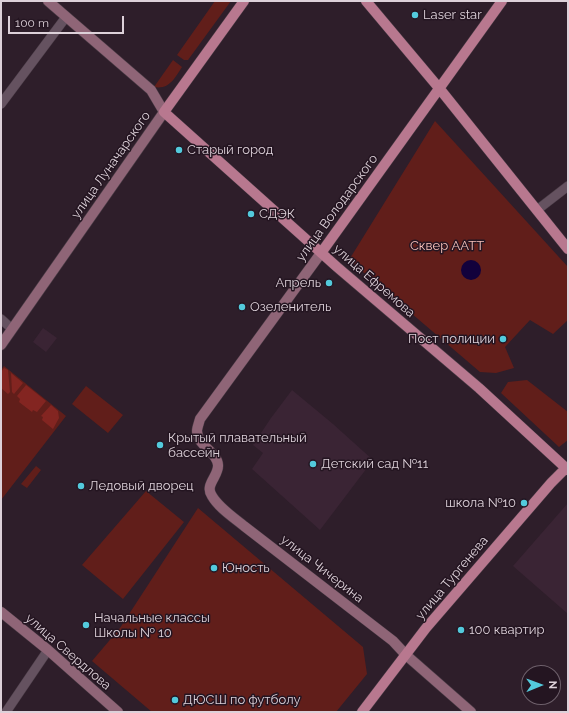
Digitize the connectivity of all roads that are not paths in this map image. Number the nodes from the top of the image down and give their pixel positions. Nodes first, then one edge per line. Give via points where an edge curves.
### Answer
1 (48, 1) edge
2 (244, 1) edge
3 (366, 1) edge
4 (502, 1) edge
5 (66, 17) junction
6 (439, 88) junction
7 (1, 104) edge
8 (164, 112) junction
9 (568, 186) edge
10 (537, 210) junction
11 (568, 250) edge
12 (321, 253) junction
13 (1, 319) edge
14 (12, 329) junction
15 (1, 345) edge
16 (197, 431) joint
17 (567, 468) edge
18 (1, 612) edge
19 (48, 650) junction
20 (406, 654) junction
21 (6, 712) edge
22 (118, 712) edge
23 (362, 712) edge
24 (471, 712) edge

1 - 5 street
2 - 8 main road, улица Луначарского
3 - 6 main road
4 - 6 main road, улица Володарского
5 - 7 street
5 - 8 street via 151,90
6 - 10 main road
6 - 12 main road, улица Володарского
8 - 12 main road, улица Ефремова
8 - 14 street, улица Луначарского
9 - 10 street
10 - 11 main road
12 - 16 street, улица Володарского via 200,419
12 - 17 main road, улица Ефремова via 479,388
13 - 14 street
14 - 15 street, улица Луначарского
16 - 20 street, улица Чичерина via 200,440 218,464 209,487 211,496 244,526 392,640
17 - 20 main road, улица Тургенева via 476,569
18 - 19 street, улица Свердлова
19 - 21 street
19 - 22 street, улица Свердлова
20 - 23 main road, улица Тургенева
20 - 24 street, улица Чичерина

